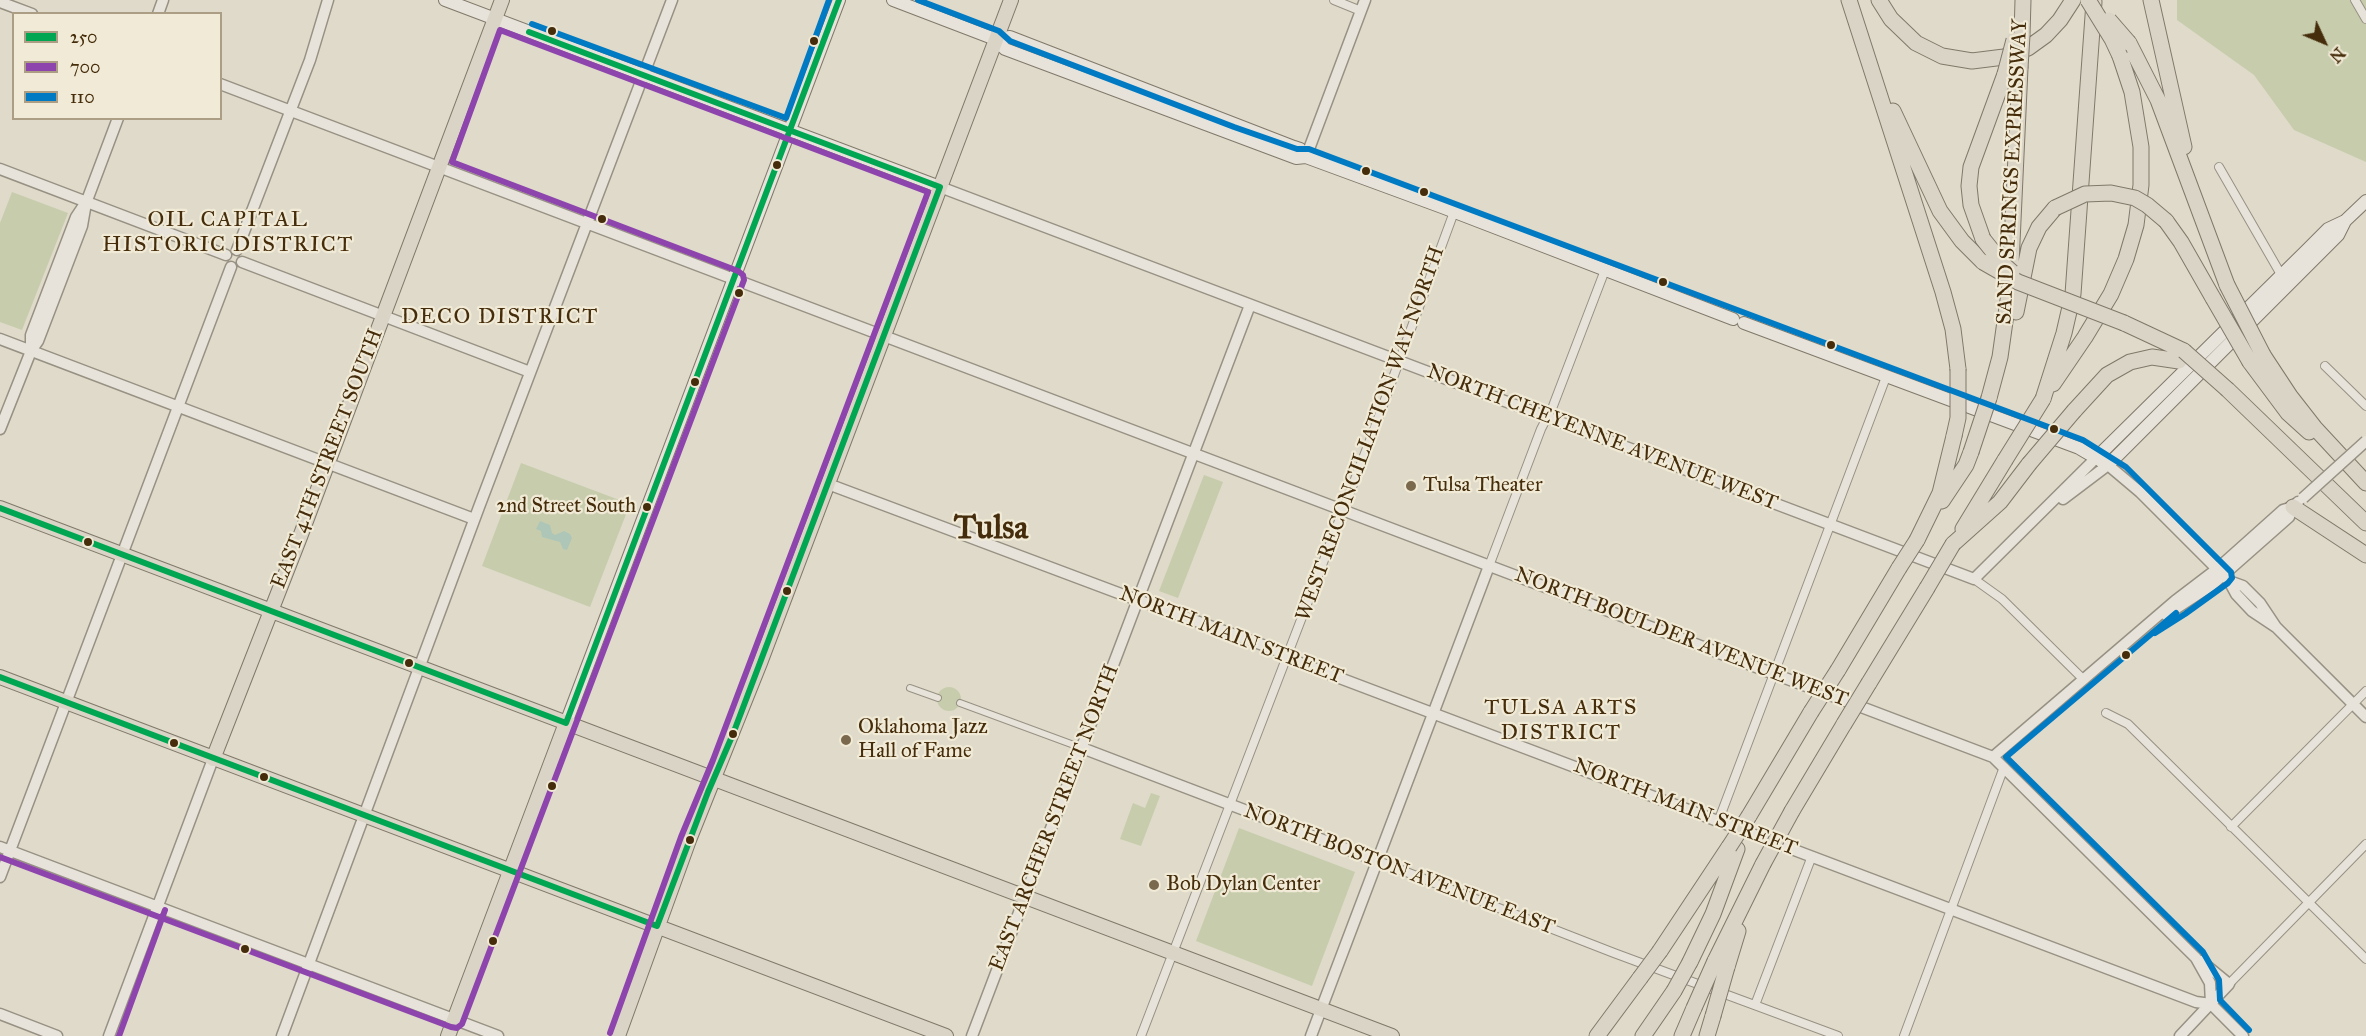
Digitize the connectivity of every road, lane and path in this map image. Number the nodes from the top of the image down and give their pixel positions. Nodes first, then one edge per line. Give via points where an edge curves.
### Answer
1 (328, 0) edge
2 (446, 0) edge
3 (502, 0) edge
4 (672, 0) edge
5 (840, 0) edge
6 (893, 0) edge
7 (1011, 0) edge
8 (1334, 0) edge
9 (1849, 0) edge
10 (1879, 0) edge
11 (2073, 0) edge
12 (2091, 0) edge
13 (2151, 0) edge
14 (2355, 0) edge
15 (0, 2) edge
16 (2023, 3) edge
17 (1363, 5) edge
18 (27, 12) edge
19 (495, 18) junction
20 (2366, 19) edge
21 (2018, 38) junction
22 (995, 39) junction
23 (2124, 49) junction
24 (1869, 59) junction
25 (644, 74) junction
26 (222, 85) edge
27 (291, 110) junction
28 (117, 120) edge
29 (791, 130) junction
30 (1306, 157) junction
31 (440, 167) junction
32 (2218, 167) dead end
33 (0, 169) edge
34 (940, 187) junction
35 (2366, 201) edge
36 (86, 202) junction
37 (2198, 206) junction
38 (1454, 212) junction
39 (2346, 221) junction
40 (586, 224) junction
41 (237, 250) junction
42 (226, 255) junction
43 (242, 262) junction
44 (231, 267) junction
45 (1605, 270) junction
46 (2281, 275) junction
47 (735, 279) junction
48 (2289, 285) junction
49 (2043, 291) junction
50 (1250, 305) junction
51 (384, 315) junction
52 (883, 336) junction
53 (0, 339) edge
54 (31, 351) junction
55 (2257, 359) junction
56 (1400, 361) junction
57 (2325, 366) dead end
58 (530, 372) junction
59 (1886, 377) junction
60 (2228, 390) junction
61 (1989, 398) junction
62 (2043, 399) junction
63 (179, 406) junction
64 (2366, 406) edge
65 (1547, 417) junction
66 (0, 429) edge
67 (2366, 441) edge
68 (1194, 453) junction
69 (2097, 457) junction
70 (328, 463) junction
71 (2108, 465) junction
72 (2366, 483) edge
73 (828, 484) junction
74 (2298, 502) junction
75 (0, 508) edge
76 (1343, 510) junction
77 (2040, 514) junction
78 (474, 519) junction
79 (2366, 523) edge
80 (1830, 525) junction
81 (1917, 540) junction
82 (1953, 544) junction
83 (122, 554) junction
84 (2366, 555) edge
85 (1489, 566) junction
86 (2223, 575) junction
87 (1974, 579) junction
88 (1138, 600) junction
89 (270, 611) junction
90 (1288, 656) junction
91 (420, 667) junction
92 (1774, 674) junction
93 (0, 677) edge
94 (2084, 680) junction
95 (910, 688) dead end
96 (2366, 691) edge
97 (938, 698) dead end
98 (66, 702) junction
99 (960, 703) dead end
100 (2353, 704) junction
101 (1432, 712) junction
102 (2106, 713) dead end
103 (2366, 717) edge
104 (566, 723) junction
105 (1082, 748) junction
106 (1993, 757) junction
107 (213, 759) junction
108 (2004, 767) junction
109 (714, 779) junction
110 (1230, 805) junction
111 (365, 816) junction
112 (1718, 822) junction
113 (2231, 827) junction
114 (2366, 844) edge
115 (1733, 848) junction
116 (5, 849) edge
117 (1812, 856) junction
118 (1378, 861) junction
119 (510, 871) junction
120 (0, 877) edge
121 (1026, 897) junction
122 (2308, 903) junction
123 (157, 907) junction
124 (1953, 909) junction
125 (657, 926) junction
126 (1173, 953) junction
127 (2196, 958) junction
128 (2366, 959) edge
129 (309, 964) junction
130 (1721, 964) junction
131 (2229, 984) junction
132 (2211, 1004) junction
133 (1755, 1005) junction
134 (1321, 1009) junction
135 (0, 1014) edge
136 (454, 1019) junction
137 (57, 1036) edge
138 (109, 1036) edge
139 (282, 1036) edge
140 (447, 1036) edge
141 (498, 1036) edge
142 (618, 1036) edge
143 (946, 1036) edge
144 (972, 1036) edge
145 (1141, 1036) edge
146 (1311, 1036) edge
147 (1392, 1036) edge
148 (1597, 1036) edge
149 (1643, 1036) edge
150 (1682, 1036) edge
151 (1707, 1036) edge
152 (1838, 1036) edge
153 (1904, 1036) edge
154 (2180, 1036) edge
155 (2244, 1036) edge

1 - 27 street
2 - 19 main road
3 - 19 main road, EAST 4TH STREET SOUTH
4 - 25 street
5 - 29 main road
6 - 22 main road
7 - 22 main road
8 - 17 street
9 - 24 highway
10 - 11 highway via 1906,36 1929,50 1956,59 1989,60 2015,54 2037,42 2060,20
12 - 23 highway, bridge
12 - 62 highway via 2073,294
13 - 37 highway
14 - 20 street
15 - 18 street
16 - 21 highway, SAND SPRINGS EXPRESSWAY
17 - 30 street
19 - 25 main road
19 - 31 main road, EAST 4TH STREET SOUTH
21 - 49 highway, bridge via 1971,167 1971,205 1983,239 2008,268
21 - 61 highway, SAND SPRINGS EXPRESSWAY, bridge via 2010,286 2000,357
22 - 30 main road via 1005,49 1050,59 1296,158
22 - 34 main road
23 - 37 highway via 2158,100
23 - 62 highway via 2141,147 2136,225 2110,294
24 - 49 highway, bridge via 1940,211 1962,241 1983,262
24 - 81 highway, bridge via 1948,310 1958,369 1954,436 1940,493
25 - 29 main road
25 - 40 street
26 - 27 street, NORTH BOULDER AVENUE WEST
27 - 31 street, NORTH BOULDER AVENUE WEST
27 - 41 street
28 - 36 street
29 - 34 main road
29 - 47 main road
30 - 38 main road
31 - 40 street, NORTH BOULDER AVENUE WEST
31 - 51 main road, EAST 4TH STREET SOUTH
32 - 46 street
33 - 36 street
34 - 50 street, NORTH CHEYENNE AVENUE WEST
34 - 52 main road
35 - 39 main road
36 - 42 street
36 - 54 street via 76,217 31,335
37 - 55 highway, bridge
38 - 45 main road
38 - 56 street, WEST RECONCILIATION WAY NORTH
39 - 46 main road via 2328,229
39 - 48 main road via 2338,235
40 - 47 street, NORTH BOULDER AVENUE WEST
40 - 58 street
41 - 42 street
41 - 43 street via 242,254
42 - 44 street via 225,262
43 - 44 street
43 - 51 street
44 - 63 street
45 - 59 main road
45 - 65 street
46 - 48 street
46 - 69 main road
47 - 52 street, NORTH BOULDER AVENUE WEST
47 - 104 main road
48 - 71 main road
49 - 60 highway, bridge via 2169,342
50 - 56 street, NORTH CHEYENNE AVENUE WEST
50 - 68 street, EAST ARCHER STREET NORTH
51 - 58 street
51 - 70 main road, EAST 4TH STREET SOUTH
52 - 68 street, NORTH BOULDER AVENUE WEST
52 - 73 main road
53 - 54 street
54 - 63 street
54 - 66 street
55 - 61 highway, bridge via 2213,298 2166,221 2135,198 2111,193 2085,194 2055,208 2039,227 2029,248 2008,351
55 - 72 highway via 2288,413
56 - 65 street, NORTH CHEYENNE AVENUE WEST
56 - 76 street, WEST RECONCILIATION WAY NORTH
57 - 64 street
58 - 78 street
59 - 69 main road
59 - 80 street
60 - 79 highway
60 - 82 highway, bridge via 2193,367 2171,359 2152,357 2117,368 2074,411 2000,502
61 - 81 highway, SAND SPRINGS EXPRESSWAY, bridge via 1966,465
62 - 82 highway, bridge
63 - 70 street
63 - 83 street
65 - 80 street, NORTH CHEYENNE AVENUE WEST
65 - 85 street
67 - 74 street, bridge
68 - 76 street, NORTH BOULDER AVENUE WEST
68 - 88 street, EAST ARCHER STREET NORTH
69 - 71 main road
69 - 77 street
70 - 78 street
70 - 89 main road, EAST 4TH STREET SOUTH
71 - 77 street
71 - 86 street
73 - 88 street, NORTH MAIN STREET
73 - 109 main road
74 - 84 highway
74 - 86 street via 2283,510
75 - 83 main road
76 - 85 street, NORTH BOULDER AVENUE WEST
76 - 90 street, WEST RECONCILIATION WAY NORTH
77 - 87 street
78 - 91 street
80 - 87 street, NORTH CHEYENNE AVENUE WEST
80 - 92 street
81 - 115 highway, bridge
82 - 130 highway, bridge via 1792,811 1752,885
83 - 89 main road
83 - 98 street
85 - 92 street, NORTH BOULDER AVENUE WEST
85 - 101 street
86 - 94 street via 2150,625
86 - 100 street via 2252,611 2276,627
87 - 94 street, NORTH CHEYENNE AVENUE WEST via 2002,599
88 - 90 street, NORTH MAIN STREET
88 - 105 street, EAST ARCHER STREET NORTH
89 - 91 main road
89 - 107 main road, EAST 4TH STREET SOUTH
90 - 101 street, NORTH MAIN STREET
90 - 110 street, WEST RECONCILIATION WAY NORTH
91 - 104 main road
91 - 111 street
92 - 106 street, NORTH BOULDER AVENUE WEST
92 - 112 street
93 - 98 main road
94 - 106 street
95 - 97 street
96 - 100 street
98 - 107 main road
98 - 116 street
99 - 105 street, NORTH BOSTON AVENUE EAST
100 - 103 street
100 - 113 street
101 - 112 street, NORTH MAIN STREET
101 - 118 street
102 - 113 street via 2128,724
104 - 109 main road
104 - 119 main road
105 - 110 street, NORTH BOSTON AVENUE EAST
105 - 121 street, EAST ARCHER STREET NORTH
106 - 108 street, NORTH BOULDER AVENUE WEST
107 - 111 main road
107 - 123 street, EAST 4TH STREET SOUTH
108 - 124 street
108 - 127 street, NORTH BOULDER AVENUE WEST
109 - 121 main road
109 - 125 main road
110 - 118 street, NORTH BOSTON AVENUE EAST
110 - 126 street, WEST RECONCILIATION WAY NORTH
111 - 119 main road
111 - 129 street
112 - 117 street, NORTH MAIN STREET
113 - 122 street
114 - 122 street
115 - 148 highway, bridge
115 - 149 highway, bridge via 1713,914 1674,991
116 - 120 street
116 - 123 street
117 - 124 street, NORTH MAIN STREET
117 - 133 street
118 - 133 street, NORTH BOSTON AVENUE EAST
118 - 134 street
119 - 125 main road
119 - 136 main road
121 - 126 main road
121 - 144 street, EAST ARCHER STREET NORTH
122 - 128 street
122 - 131 street
123 - 129 street
123 - 138 street, EAST 4TH STREET SOUTH
124 - 132 street, NORTH MAIN STREET via 2196,1002
124 - 153 street
125 - 142 main road
125 - 143 main road
126 - 134 main road
126 - 145 street, WEST RECONCILIATION WAY NORTH
127 - 131 street
127 - 132 street, NORTH BOULDER AVENUE WEST via 2210,983
129 - 136 street
129 - 139 street
130 - 150 highway, bridge
130 - 151 highway, bridge
131 - 132 street
132 - 154 street
132 - 155 street, NORTH MAIN STREET
133 - 152 street, NORTH BOSTON AVENUE EAST
134 - 146 street
134 - 147 main road
135 - 137 street
136 - 140 main road
136 - 141 street

